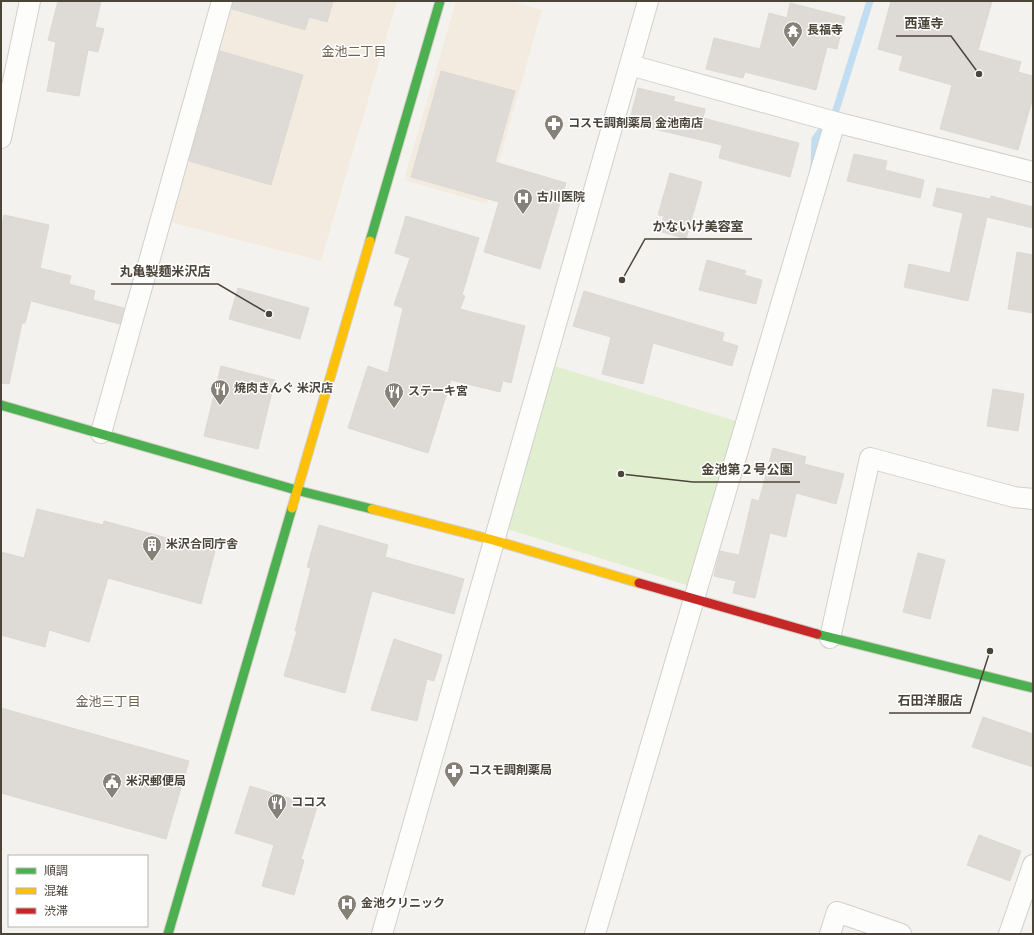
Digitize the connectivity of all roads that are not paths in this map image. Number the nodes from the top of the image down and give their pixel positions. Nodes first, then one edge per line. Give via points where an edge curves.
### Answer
1 (30, 1) edge
2 (222, 1) edge
3 (440, 1) edge
4 (648, 1) edge
5 (630, 65) junction
6 (835, 122) junction
7 (1, 138) edge
8 (1033, 172) edge
9 (1, 406) edge
10 (100, 433) junction
11 (296, 490) junction
12 (1033, 499) edge
13 (493, 540) junction
14 (693, 599) junction
15 (830, 638) junction
16 (1033, 688) edge
17 (1033, 865) edge
18 (168, 934) edge
19 (382, 934) edge
20 (595, 934) edge
21 (830, 934) edge
22 (900, 934) edge
23 (1009, 934) edge

1 - 7 street
2 - 10 street
3 - 11 street
4 - 5 street
5 - 6 street
5 - 13 street
6 - 8 street
6 - 14 street
9 - 10 street
10 - 11 street
11 - 13 street
11 - 18 street
12 - 15 street via 1014,497 870,458
13 - 14 street
13 - 19 street
14 - 15 street
14 - 20 street
15 - 16 street
17 - 23 street
21 - 22 street via 836,912

